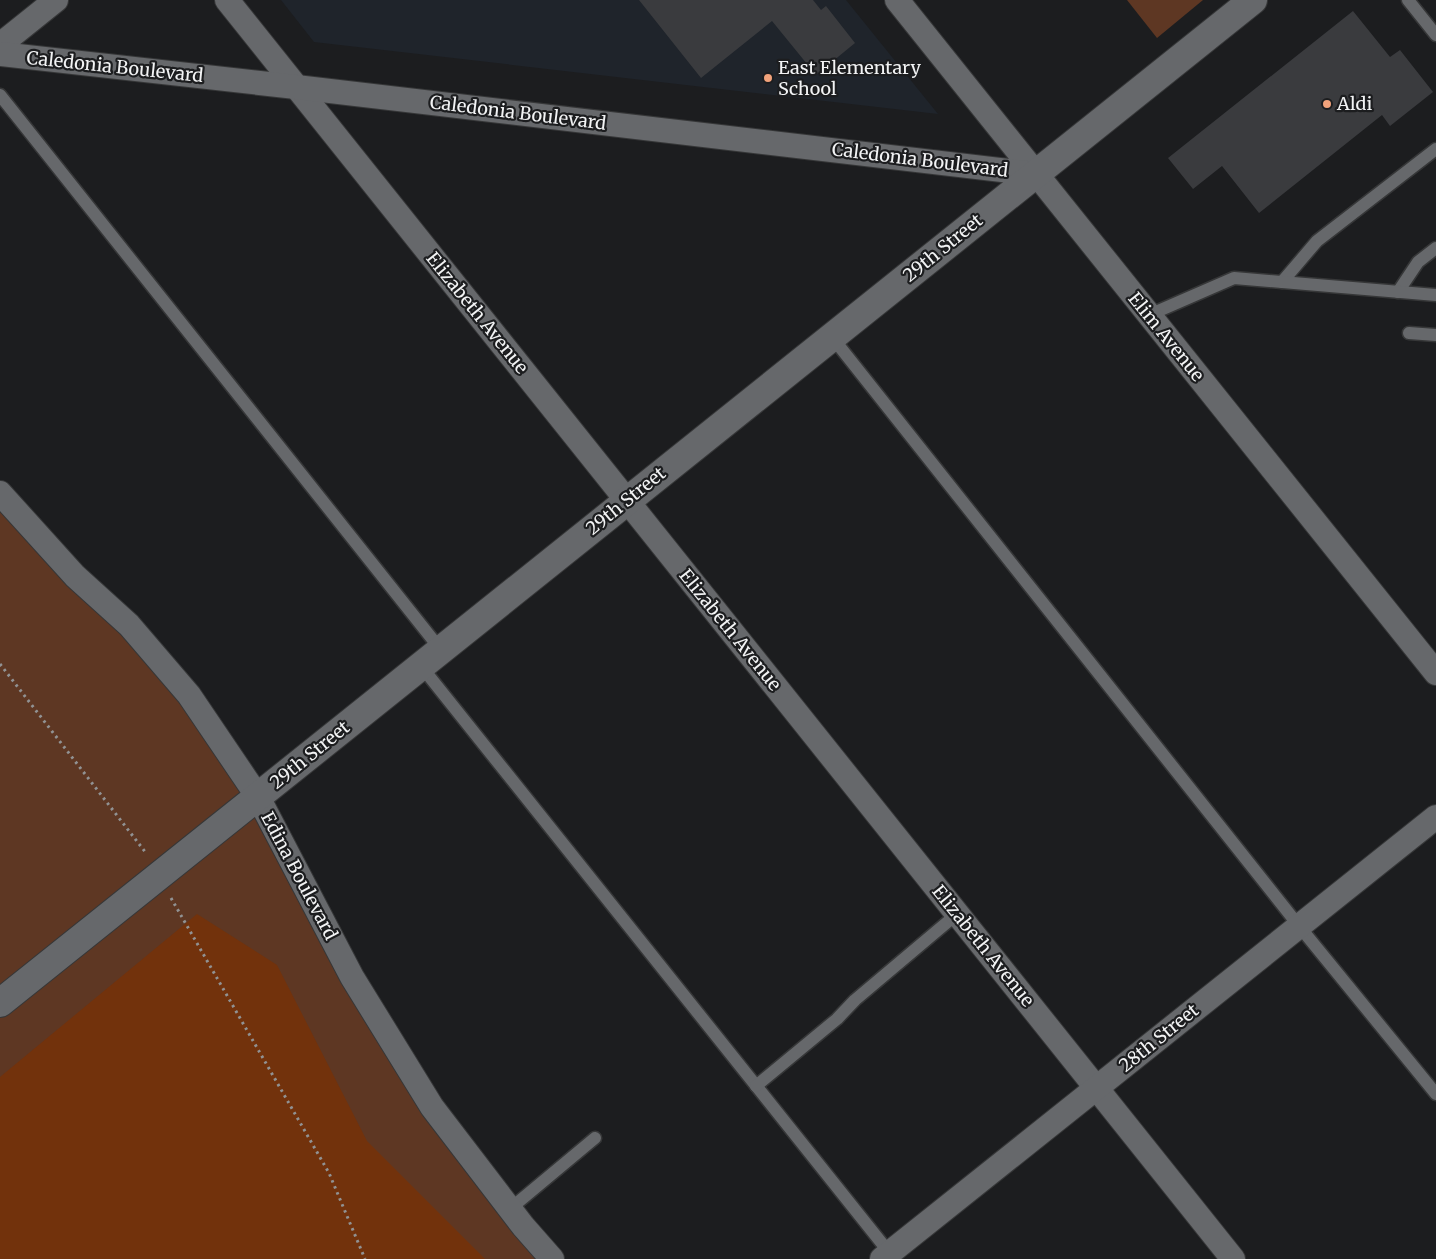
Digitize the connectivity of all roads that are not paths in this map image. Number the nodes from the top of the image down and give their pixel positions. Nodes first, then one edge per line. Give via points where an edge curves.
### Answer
1 (56, 0) edge
2 (226, 0) edge
3 (897, 0) edge
4 (1253, 0) edge
5 (1408, 0) edge
6 (1436, 35) edge
7 (0, 45) edge
8 (0, 54) edge
9 (296, 87) junction
10 (0, 95) edge
11 (1436, 149) edge
12 (1035, 174) junction
13 (1436, 248) edge
14 (1282, 282) junction
15 (1398, 292) junction
16 (1436, 295) edge
17 (1148, 315) junction
18 (1409, 333) dead end
19 (1436, 336) edge
20 (832, 337) junction
21 (0, 493) edge
22 (627, 501) junction
23 (431, 658) junction
24 (1436, 674) edge
25 (258, 797) junction
26 (1436, 816) edge
27 (957, 914) junction
28 (1299, 926) junction
29 (0, 1003) edge
30 (756, 1086) junction
31 (1096, 1088) junction
32 (1436, 1094) edge
33 (595, 1138) dead end
34 (510, 1209) junction
35 (889, 1257) edge
36 (552, 1259) edge
37 (1233, 1259) edge

1 - 7 street
2 - 9 street, Elizabeth Avenue
3 - 12 street, Elim Avenue
4 - 12 street, 29th Street
5 - 6 lane
8 - 9 street, Caledonia Boulevard
9 - 12 street, Caledonia Boulevard
9 - 22 street, Elizabeth Avenue
10 - 23 lane
11 - 14 lane via 1317,242
12 - 17 street, Elim Avenue
12 - 20 street, 29th Street
13 - 15 lane via 1418,262
14 - 15 lane
14 - 17 lane via 1234,278
15 - 16 lane
17 - 24 street, Elim Avenue
18 - 19 lane
20 - 22 street, 29th Street
20 - 28 lane
21 - 25 street, Edina Boulevard via 75,576 129,625 189,695
22 - 23 street, 29th Street
22 - 27 street, Elizabeth Avenue
23 - 25 street, 29th Street
23 - 30 lane
25 - 29 street, 29th Street
25 - 34 street, Edina Boulevard via 352,977 432,1107
26 - 28 street, 28th Street
27 - 30 lane
27 - 31 street, Elizabeth Avenue
28 - 31 street, 28th Street
28 - 32 lane
30 - 35 lane
31 - 35 street, 28th Street
31 - 37 street, Elizabeth Avenue
33 - 34 lane
34 - 36 street, Edina Boulevard

